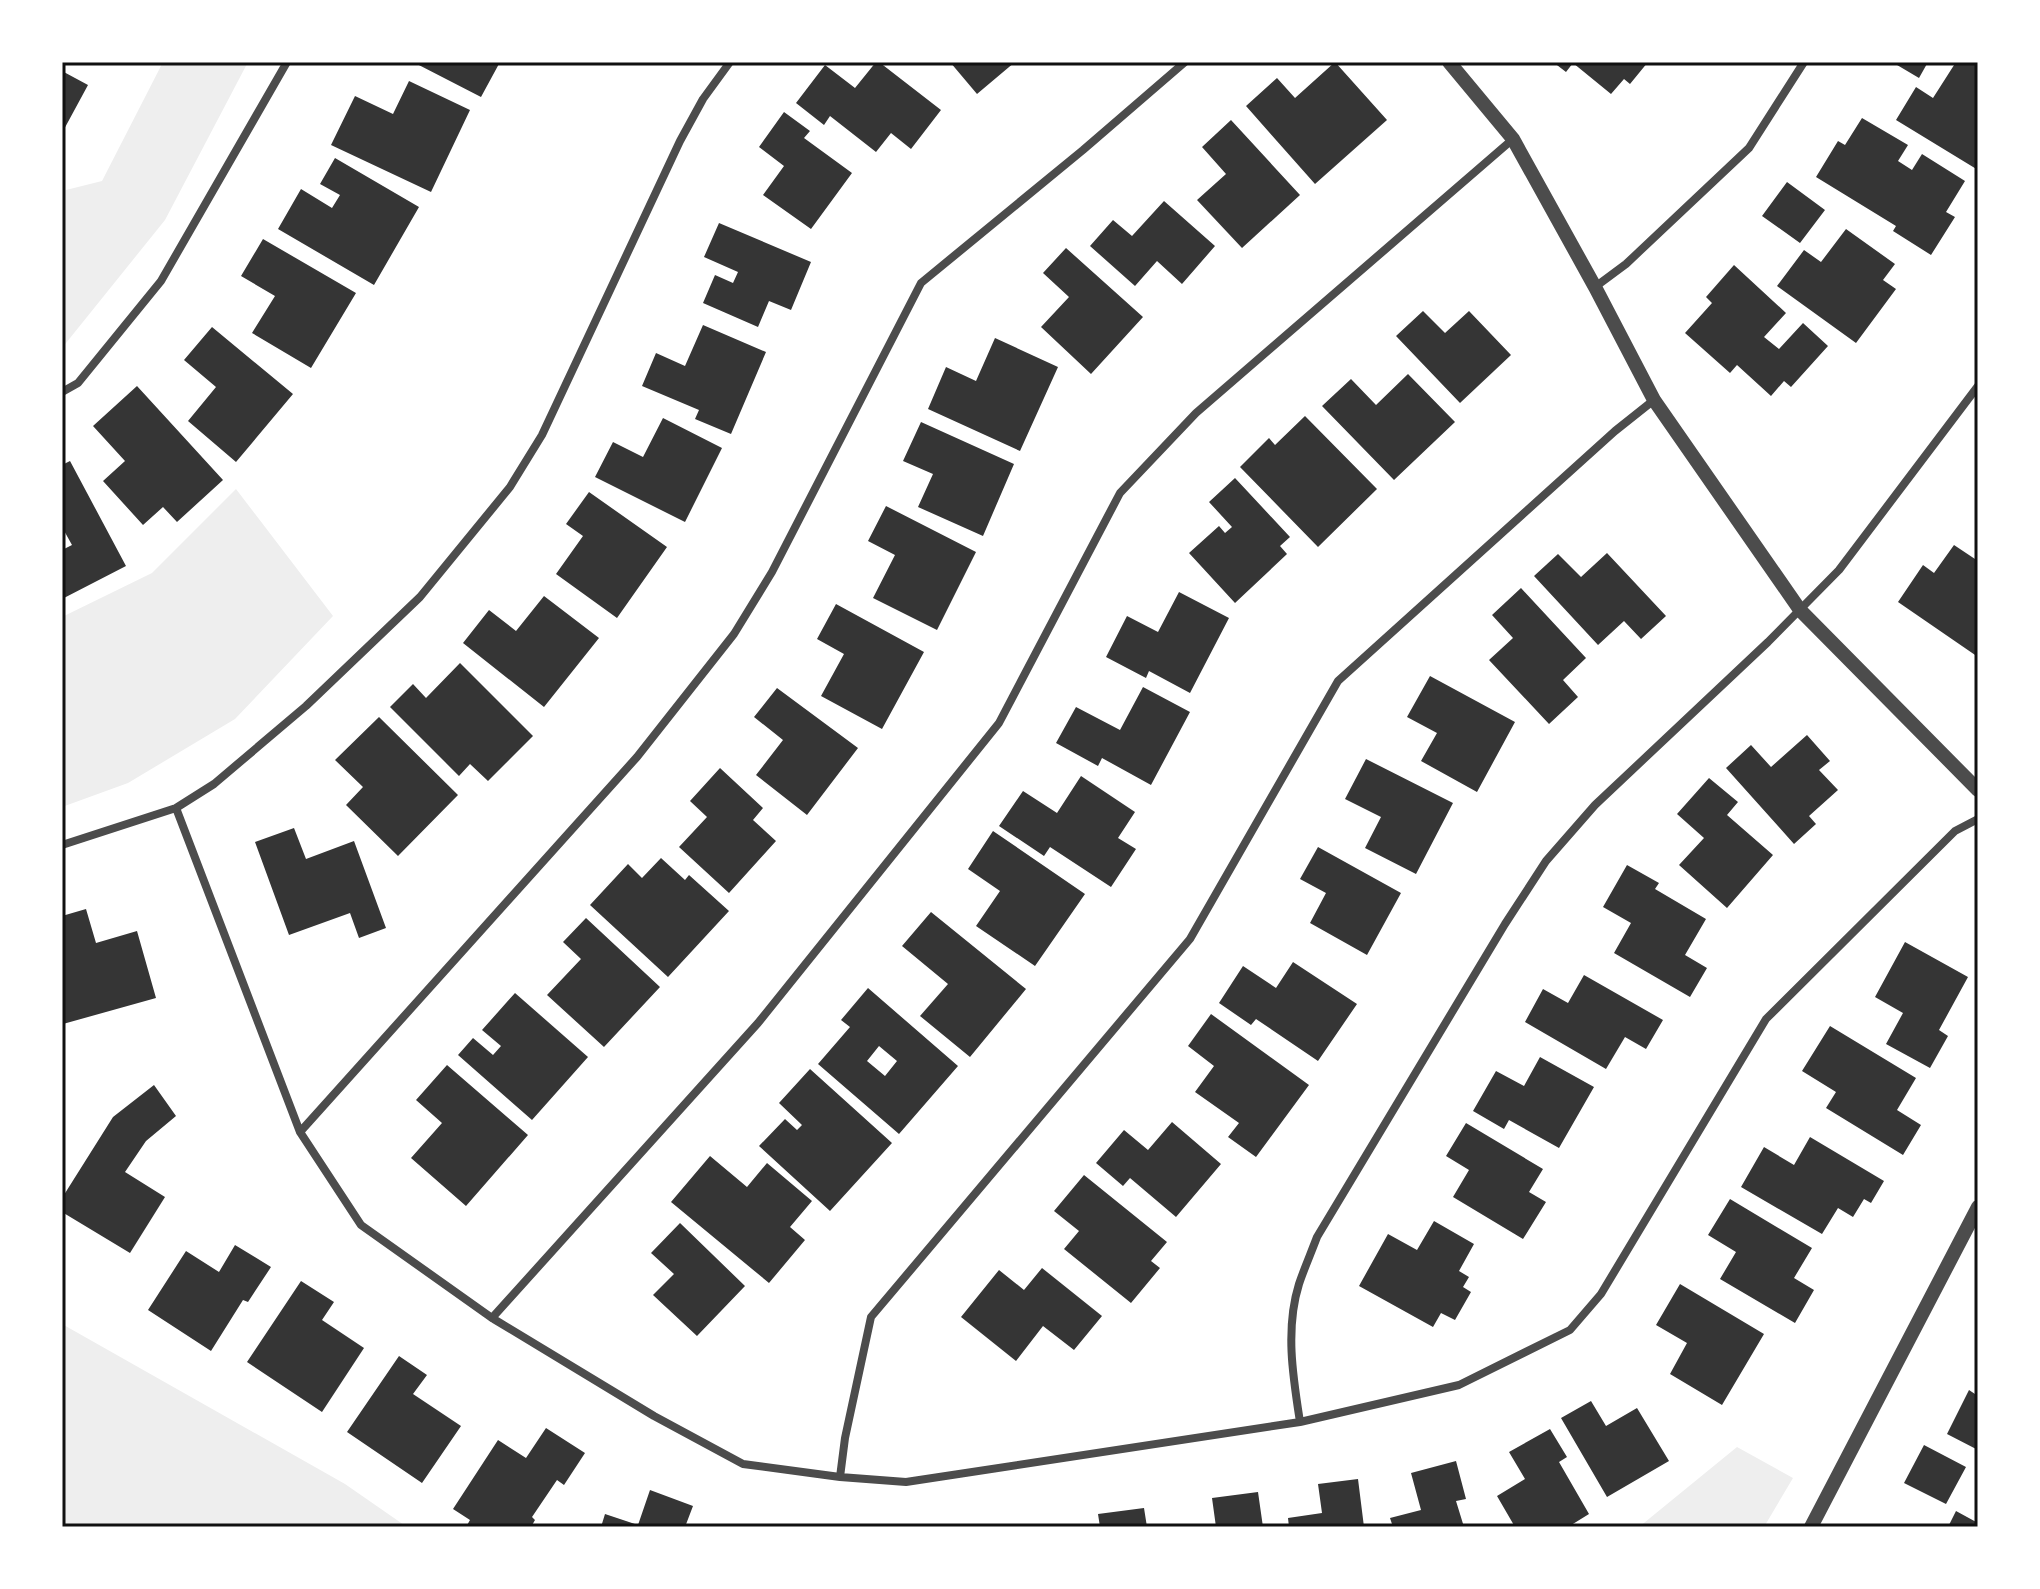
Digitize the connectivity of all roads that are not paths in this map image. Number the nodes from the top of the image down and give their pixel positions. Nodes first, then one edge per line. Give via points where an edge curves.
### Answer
1 (287, 62) edge
2 (730, 62) edge
3 (1185, 62) edge
4 (1449, 62) edge
5 (1804, 62) edge
6 (1513, 139) junction
7 (1595, 287) junction
8 (1978, 386) edge
9 (62, 392) edge
10 (1654, 400) junction
11 (1800, 610) junction
12 (1978, 790) edge
13 (176, 808) junction
14 (1978, 819) edge
15 (62, 845) edge
16 (300, 1132) junction
17 (1978, 1207) edge
18 (492, 1318) junction
19 (1300, 1422) junction
20 (840, 1477) junction
21 (1811, 1527) edge

1 - 9 street via 161,281 78,383
2 - 13 street via 680,141 542,435 510,487 420,597 306,706 214,784
3 - 16 street via 921,283 772,572 734,634 637,757
4 - 6 street
5 - 7 street via 1749,148
6 - 7 street
6 - 18 street via 1196,413 1120,493 999,723 758,1023
7 - 10 street
8 - 11 street via 1839,570
10 - 11 street
10 - 20 street via 1338,681 1190,939 871,1317
11 - 12 street
11 - 19 street via 1595,805 1546,861 1505,924 1317,1237 1298,1287 1291,1336
13 - 15 street
13 - 16 street
14 - 19 street via 1955,831 1766,1019 1601,1294 1570,1330 1459,1385
16 - 18 street via 361,1225
17 - 21 street
18 - 20 street via 743,1464
19 - 20 street via 906,1482

